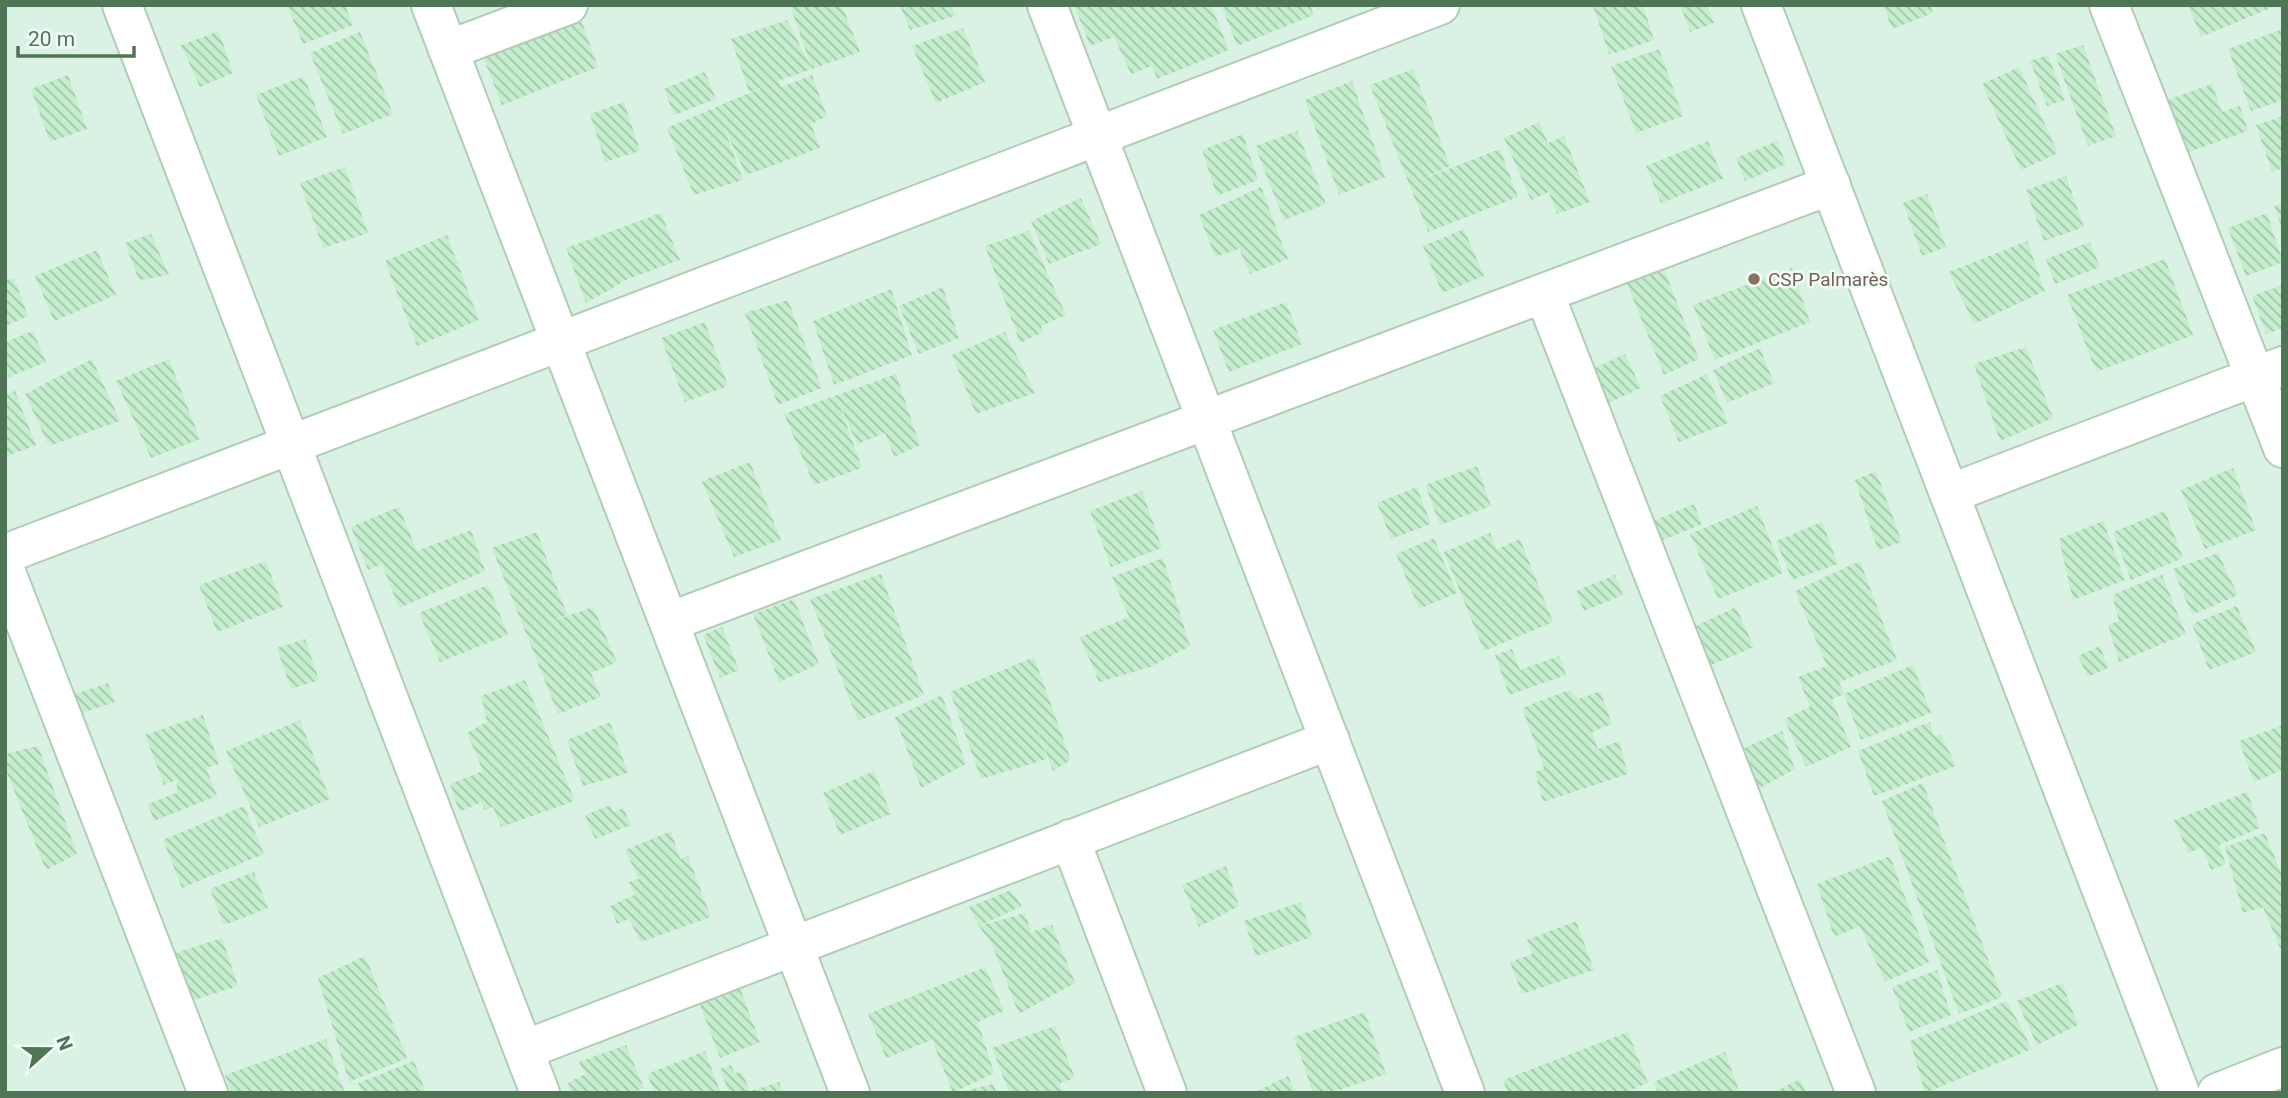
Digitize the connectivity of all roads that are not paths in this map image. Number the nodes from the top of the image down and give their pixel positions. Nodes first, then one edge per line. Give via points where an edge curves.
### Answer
1 (122, 5) edge
2 (431, 5) edge
3 (568, 5) edge
4 (1047, 5) edge
5 (1761, 5) edge
6 (2109, 5) edge
7 (1416, 9) edge
8 (448, 50) junction
9 (1098, 136) junction
10 (1830, 185) junction
11 (1544, 293) junction
12 (561, 341) junction
13 (2269, 371) edge
14 (1206, 419) junction
15 (291, 445) junction
16 (2283, 447) edge
17 (1949, 494) junction
18 (5, 554) edge
19 (5, 570) edge
20 (669, 622) junction
21 (1330, 740) junction
22 (1070, 839) junction
23 (793, 944) junction
24 (524, 1050) junction
25 (2283, 1067) edge
26 (208, 1093) edge
27 (540, 1093) edge
28 (850, 1093) edge
29 (1167, 1093) edge
30 (1465, 1093) edge
31 (1856, 1093) edge
32 (2180, 1093) edge
33 (2217, 1093) edge

1 - 15 street
2 - 8 street
3 - 8 street
4 - 9 street
5 - 10 street
6 - 13 street
7 - 9 street
8 - 12 street
9 - 12 street
9 - 14 street
10 - 11 street
10 - 17 street
11 - 14 street
11 - 31 street
12 - 15 street
12 - 20 street
13 - 16 street
13 - 17 street
14 - 20 street
14 - 21 street
15 - 18 street
15 - 24 street
17 - 32 street
19 - 26 street
20 - 23 street
21 - 22 street
21 - 30 street
22 - 23 street
22 - 29 street
23 - 24 street
23 - 28 street
24 - 27 street
25 - 33 street

